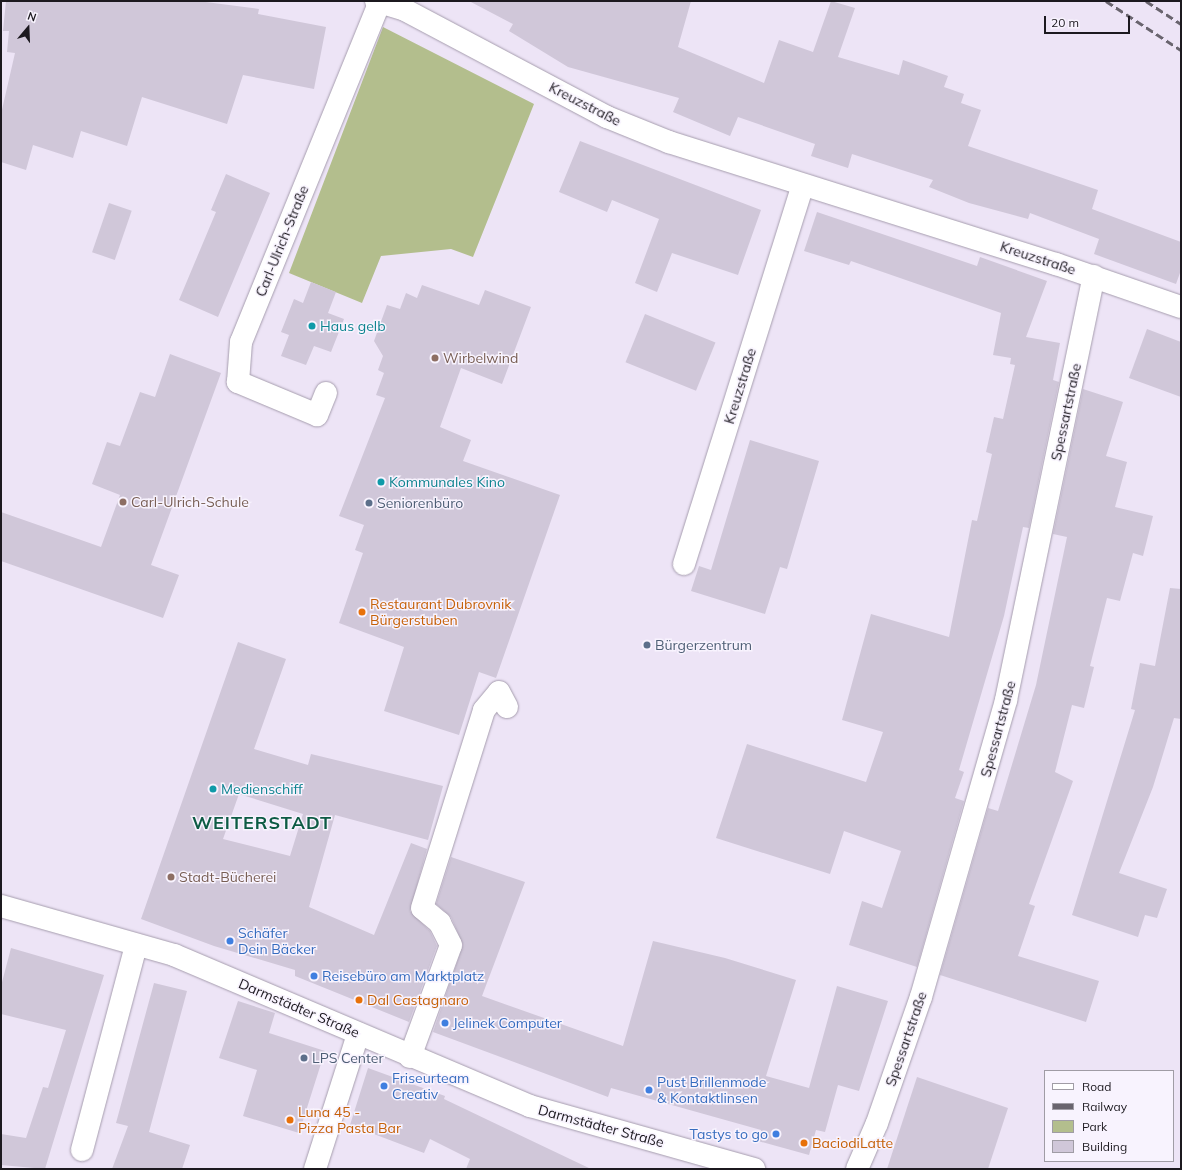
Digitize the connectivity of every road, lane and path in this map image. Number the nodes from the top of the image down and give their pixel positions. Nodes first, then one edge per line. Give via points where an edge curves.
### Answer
1 (379, 1) edge
2 (803, 185) junction
3 (1094, 276) junction
4 (1181, 307) edge
5 (326, 392) dead end
6 (684, 564) dead end
7 (507, 707) dead end
8 (1, 906) edge
9 (136, 944) junction
10 (358, 1034) junction
11 (410, 1057) junction
12 (82, 1150) dead end
13 (315, 1169) edge
14 (754, 1169) edge
15 (857, 1169) edge

1 - 2 street, Kreuzstraße via 405,10 642,132
1 - 5 street, Carl-Ulrich-Straße via 241,342 238,382 317,415
2 - 3 street, Kreuzstraße
2 - 6 street, Kreuzstraße
3 - 4 street, Kreuzstraße
3 - 15 street, Spessartstraße via 1006,700 921,997 877,1123
7 - 11 street via 499,692 484,710 422,908 440,923 451,945
8 - 9 street, Darmstädter Straße
9 - 10 street, Darmstädter Straße via 174,955
9 - 12 street
10 - 11 street, Darmstädter Straße
10 - 13 street
11 - 14 street, Darmstädter Straße via 530,1106

